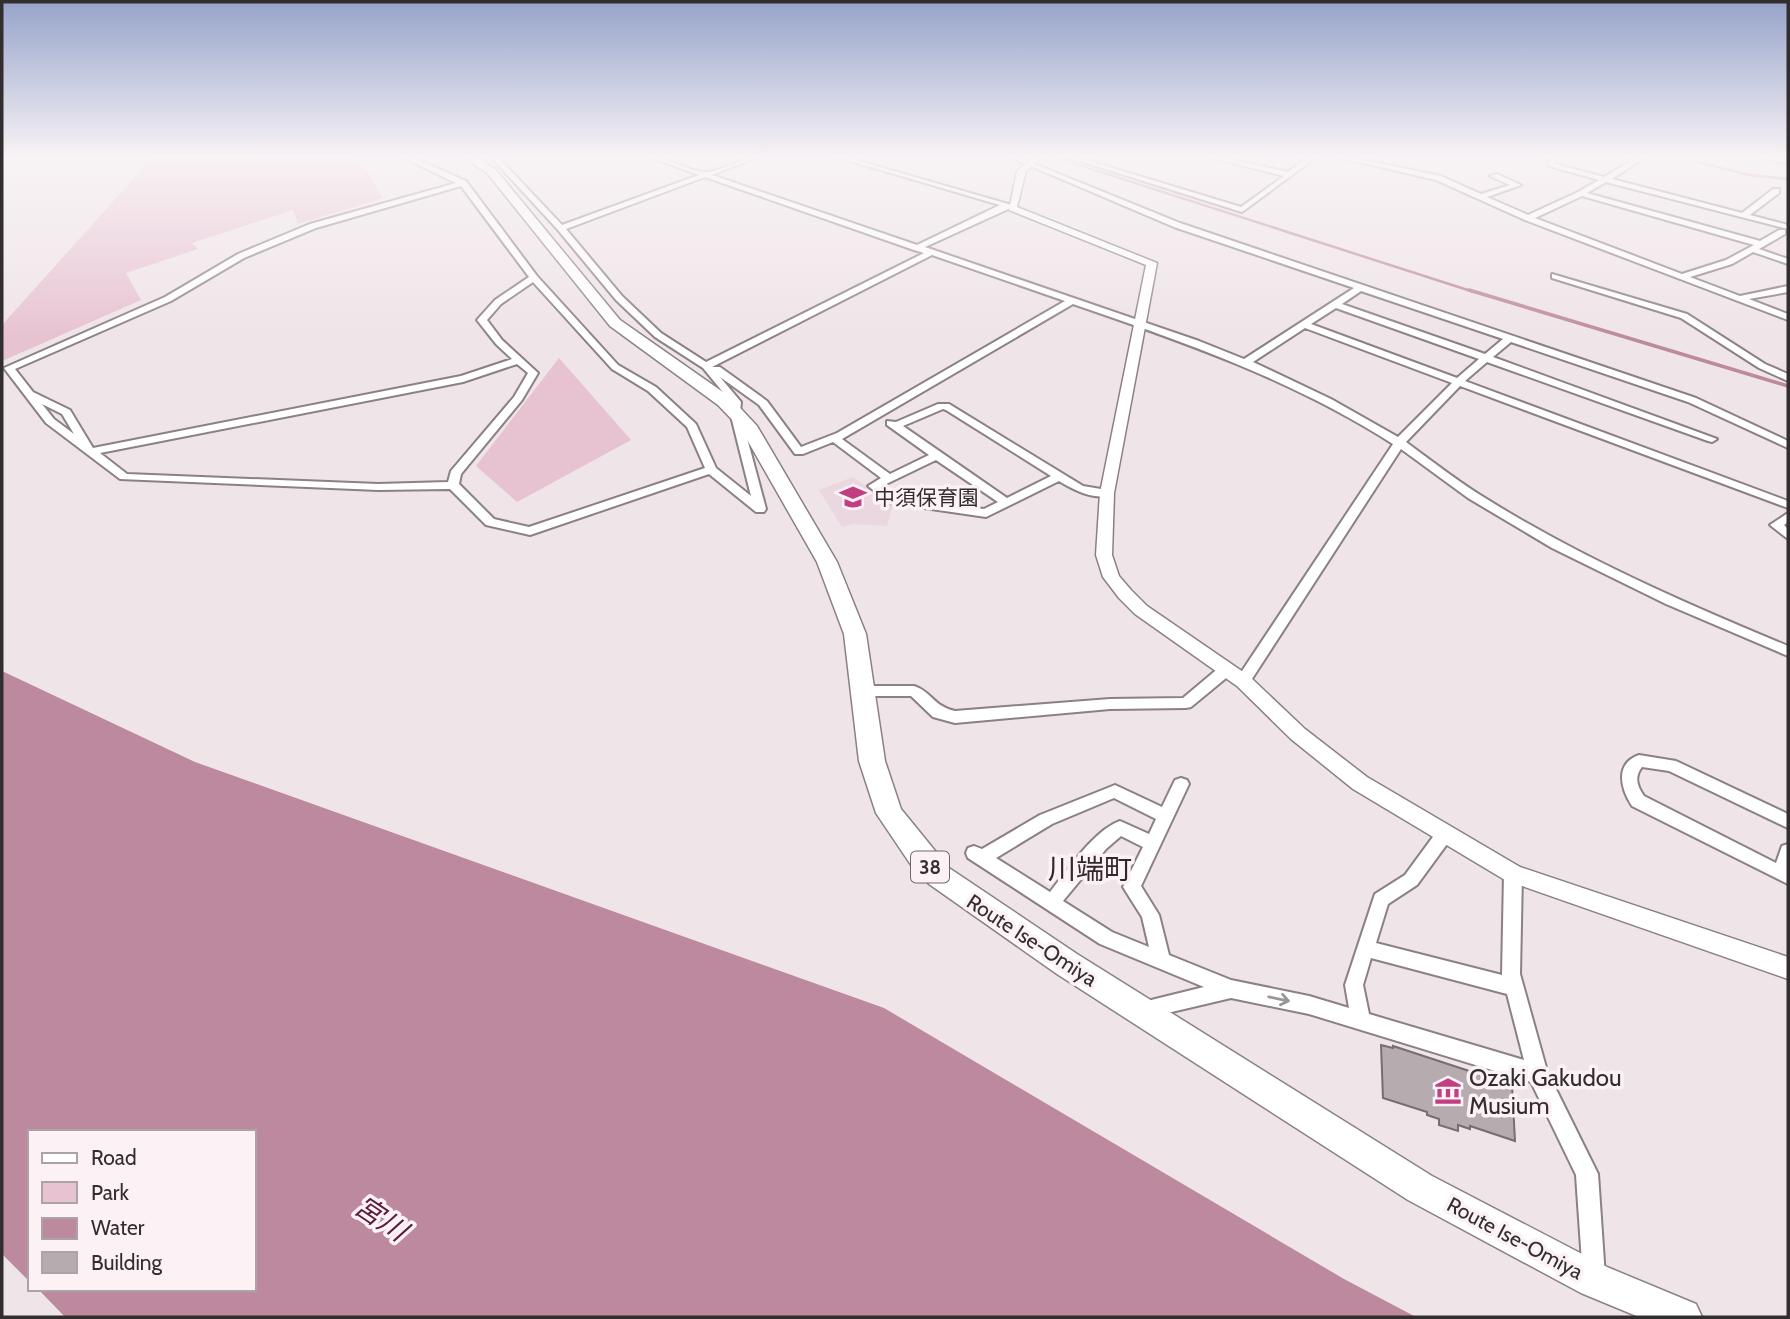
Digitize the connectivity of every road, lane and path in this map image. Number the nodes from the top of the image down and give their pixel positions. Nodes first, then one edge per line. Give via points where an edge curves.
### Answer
1 (342, 218) edge
2 (489, 218) edge
3 (529, 218) edge
4 (551, 218) edge
5 (590, 218) edge
6 (829, 218) edge
7 (983, 218) edge
8 (1039, 218) edge
9 (1159, 218) edge
10 (1528, 218) edge
11 (1660, 218) edge
12 (1751, 218) edge
13 (561, 228) junction
14 (1787, 230) edge
15 (1756, 246) junction
16 (917, 248) junction
17 (930, 253) junction
18 (1788, 262) edge
19 (1555, 276) dead end
20 (1683, 276) junction
21 (534, 278) junction
22 (1361, 287) junction
23 (1788, 289) edge
24 (1740, 299) junction
25 (1070, 302) junction
26 (1334, 304) junction
27 (1788, 317) edge
28 (1304, 324) junction
29 (1139, 325) junction
30 (1510, 338) junction
31 (1486, 359) junction
32 (519, 360) junction
33 (1246, 362) junction
34 (709, 366) junction
35 (1788, 378) edge
36 (1458, 382) junction
37 (735, 412) junction
38 (878, 414) junction
39 (895, 426) junction
40 (834, 438) junction
41 (1712, 439) dead end
42 (1399, 443) junction
43 (1788, 445) edge
44 (90, 452) junction
45 (937, 455) junction
46 (711, 470) junction
47 (1059, 477) junction
48 (889, 479) junction
49 (453, 485) junction
50 (1107, 494) junction
51 (1005, 502) junction
52 (1788, 505) edge
53 (1788, 517) edge
54 (1788, 535) edge
55 (1788, 651) edge
56 (1234, 676) junction
57 (861, 691) junction
58 (1181, 784) dead end
59 (1166, 817) junction
60 (1788, 821) edge
61 (1444, 835) junction
62 (1153, 844) junction
63 (1788, 851) edge
64 (1513, 874) junction
65 (1785, 876) edge
66 (1053, 901) junction
67 (1365, 948) junction
68 (1162, 962) junction
69 (1788, 968) edge
70 (1514, 986) junction
71 (1231, 989) junction
72 (1140, 1010) junction
73 (1361, 1020) junction
74 (1538, 1074) junction
75 (1594, 1280) junction
76 (1683, 1317) edge

1 - 44 street via 241,256 168,299 9,368 50,421
2 - 21 street
3 - 37 main road, Route Ise-Omiya / 38 via 615,323
4 - 13 street
5 - 13 street
6 - 16 street
7 - 16 street
8 - 29 street via 1151,260
9 - 22 street
10 - 20 street
11 - 15 street
12 - 14 street
13 - 34 street via 645,323 667,342
14 - 15 street
15 - 18 street
15 - 20 street via 1729,262
16 - 17 street
17 - 25 street
17 - 34 street
19 - 35 street via 1684,316
20 - 24 street
21 - 32 street via 498,302 482,320
21 - 46 street via 615,367 652,389 692,425
22 - 26 street
22 - 30 street
23 - 24 street
24 - 27 street
25 - 29 street
25 - 38 street
26 - 28 street
26 - 31 street
28 - 33 street
28 - 36 street
29 - 33 street
29 - 50 street
30 - 31 street
30 - 43 street via 1692,400
31 - 36 street
31 - 41 street
32 - 44 street via 463,379
32 - 49 street via 533,373 511,407 455,473
33 - 42 street via 1314,393
34 - 37 street via 736,402
34 - 40 street via 763,403 799,452
36 - 42 street
36 - 52 street
37 - 46 street via 760,509
37 - 57 main road, Route Ise-Omiya / 38 via 748,426 827,562 855,634
38 - 39 street
38 - 40 street
39 - 45 street
39 - 47 street via 949,407
40 - 48 street
42 - 55 street via 1481,501 1620,578
42 - 56 street
44 - 49 street via 124,477 378,487
45 - 48 street
45 - 51 street
46 - 49 street via 530,531 490,522
47 - 50 street via 1080,489
47 - 51 street
48 - 51 street via 874,486 894,501 986,513
50 - 56 street via 1104,555 1111,578 1142,610
53 - 54 street via 1776,525
56 - 57 street via 1186,703 1111,704 955,717 938,713 914,691
56 - 61 street via 1360,783
57 - 72 main road, Route Ise-Omiya / 38 via 878,787 889,813 920,858 959,892
58 - 59 street
59 - 62 street
59 - 66 street via 1115,792 1047,816 978,855
60 - 65 street via 1671,765 1639,761 1630,770 1628,784 1638,801
61 - 64 street
61 - 67 street via 1411,880 1381,899
62 - 66 street via 1120,828 1100,844
62 - 68 street via 1132,887 1150,915
63 - 65 street
64 - 69 street
64 - 70 street
66 - 68 street via 1106,938
67 - 70 street
67 - 73 street via 1354,985
68 - 71 street
70 - 74 street
71 - 72 street
71 -> 73 street
72 - 75 main road, Route Ise-Omiya / 38 via 1420,1188
73 - 74 street
74 - 75 street via 1587,1174
75 - 76 main road, Route Ise-Omiya / 38

